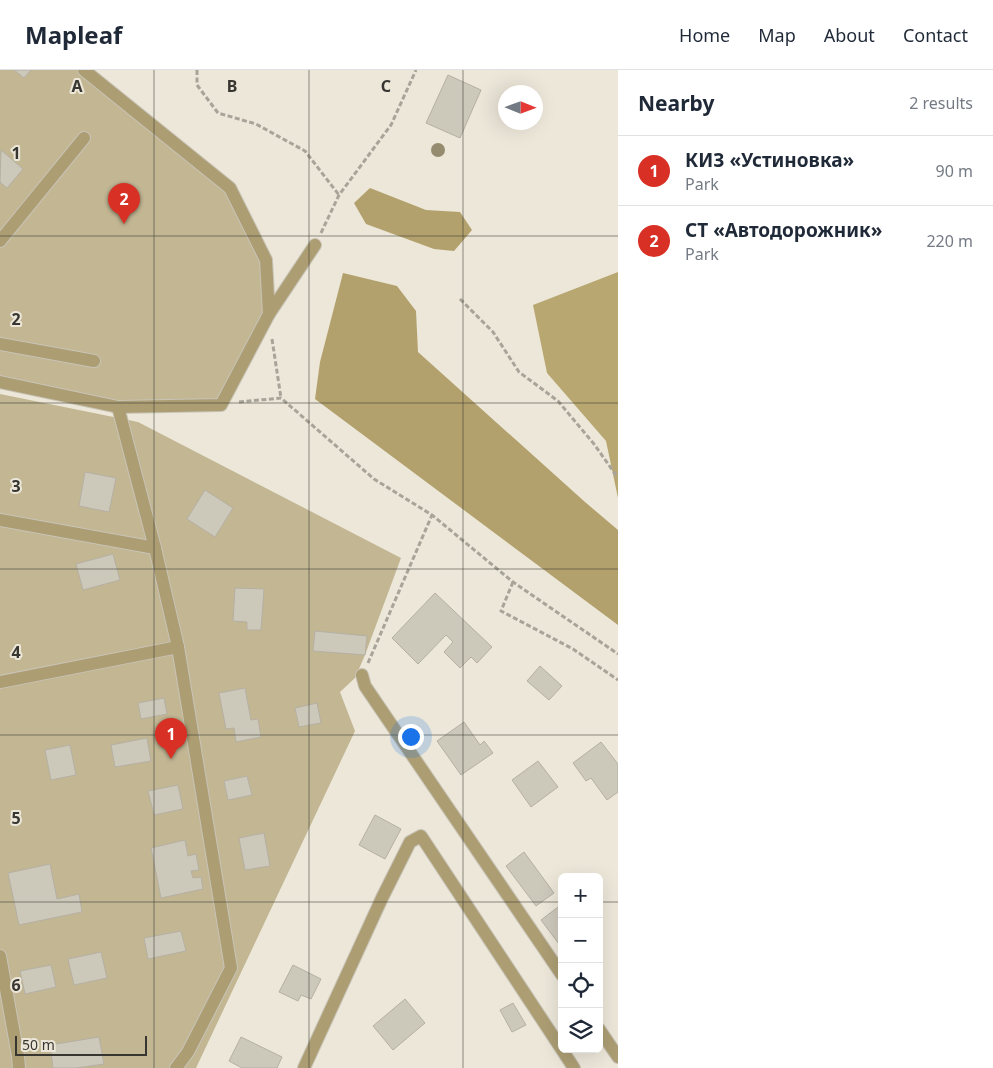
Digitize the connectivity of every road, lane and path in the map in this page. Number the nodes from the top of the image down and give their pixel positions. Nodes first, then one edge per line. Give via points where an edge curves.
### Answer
1 (84, 70) edge
2 (197, 70) edge
3 (416, 70) edge
4 (84, 138) dead end
5 (339, 195) junction
6 (0, 240) edge
7 (315, 245) joint
8 (460, 299) dead end
9 (269, 314) junction
10 (0, 344) edge
11 (94, 361) dead end
12 (0, 382) edge
13 (281, 398) junction
14 (221, 405) junction
15 (118, 407) junction
16 (618, 478) edge
17 (432, 516) junction
18 (0, 520) edge
19 (155, 548) junction
20 (513, 582) junction
21 (178, 646) junction
22 (618, 654) edge
23 (362, 675) joint
24 (618, 680) edge
25 (0, 682) edge
26 (0, 956) edge
27 (558, 969) edge
28 (603, 1036) edge
29 (618, 1057) edge
30 (19, 1068) edge
31 (176, 1068) edge
32 (304, 1068) edge
33 (574, 1068) edge

1 - 9 street via 230,188 266,260
2 - 5 path via 197,85 218,113 256,124 305,151
3 - 5 path via 391,125
4 - 6 street
5 - 7 path
7 - 9 street
8 - 16 path via 493,332 518,372 558,401
9 - 13 path
9 - 14 street
10 - 11 street
12 - 15 street
13 - 14 path
13 - 17 path via 374,479
14 - 15 street
15 - 19 street
17 - 20 path
17 - 23 path
18 - 19 street
19 - 21 street
20 - 22 path
20 - 24 path via 500,611 573,649
21 - 25 street
21 - 31 street via 231,968 188,1052
23 - 27 street via 364,686
26 - 30 street
28 - 29 street
32 - 33 street via 410,842 421,836

